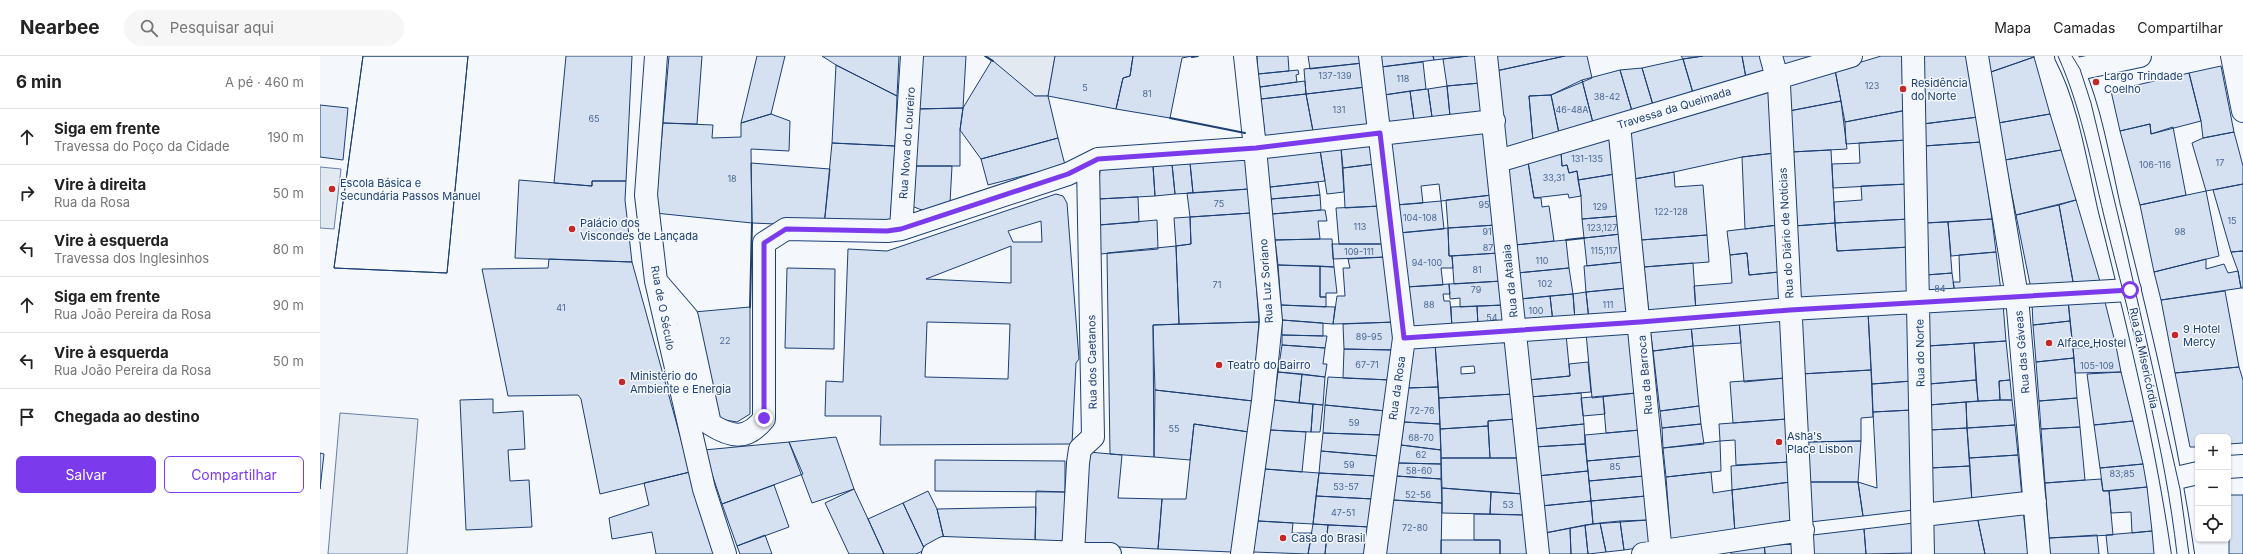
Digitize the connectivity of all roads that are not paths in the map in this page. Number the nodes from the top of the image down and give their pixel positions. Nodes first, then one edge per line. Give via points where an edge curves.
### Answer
1 (656, 56) edge
2 (912, 56) edge
3 (1245, 56) edge
4 (1370, 56) edge
5 (1486, 56) edge
6 (1771, 56) edge
7 (1851, 56) edge
8 (1913, 56) edge
9 (1977, 56) edge
10 (2140, 56) edge
11 (2232, 56) edge
12 (2070, 63) edge
13 (1777, 78) junction
14 (2243, 110) edge
15 (1494, 121) junction
16 (1619, 125) junction
17 (1380, 133) junction
18 (1256, 148) junction
19 (1498, 161) junction
20 (1088, 165) junction
21 (901, 229) junction
22 (656, 280) junction
23 (2130, 290) junction
24 (2017, 297) junction
25 (1919, 303) junction
26 (1790, 310) junction
27 (1640, 322) junction
28 (1515, 331) junction
29 (1404, 338) junction
30 (2243, 466) edge
31 (2231, 467) edge
32 (2195, 474) edge
33 (2172, 479) junction
34 (2035, 502) junction
35 (1923, 515) junction
36 (1803, 530) junction
37 (1073, 553) edge
38 (1655, 553) edge
39 (725, 554) edge
40 (934, 554) edge
41 (1110, 554) edge
42 (1242, 554) edge
43 (1375, 554) edge
44 (1538, 554) edge
45 (1803, 554) edge
46 (1923, 554) edge
47 (2039, 554) edge
48 (2183, 554) edge

1 - 22 street, Rua de O Século via 646,195
2 - 21 street, Rua Nova do Loureiro
3 - 18 street, Rua Luz Soriano
4 - 17 street, Rua da Rosa
5 - 15 street, Rua da Atalaia
6 - 13 street, Rua do Diário de Notícias
7 - 13 street, Travessa da Queimada
8 - 25 street, Rua do Norte
9 - 24 street, Rua das Gáveas
10 - 12 street
11 - 14 street
12 - 23 street, Rua da Misericórdia via 2084,104
13 - 16 street, Travessa da Queimada
13 - 26 street, Rua do Diário de Notícias
15 - 17 street
15 - 19 street, Rua da Atalaia
16 - 19 street, Travessa da Queimada
16 - 27 street, Rua da Barroca
17 - 18 street
17 - 29 street, Rua da Rosa
18 - 20 street via 1098,159
18 - 42 street, Rua Luz Soriano via 1271,321
19 - 28 street, Rua da Atalaia
20 - 21 street via 1068,174
20 - 37 street, Rua dos Caetanos via 1094,437 1080,449
21 - 22 street via 786,229 764,243 764,418 754,430 744,434 726,434 710,424 687,317
22 - 39 street, Rua de O Século via 704,489
23 - 24 street
23 - 33 street, Rua da Misericórdia
24 - 25 street
24 - 34 street, Rua das Gáveas
25 - 26 street
25 - 35 street, Rua do Norte
26 - 27 street
26 - 36 street, Rua do Diário de Notícias
27 - 28 street
27 - 38 street, Rua da Barroca
28 - 29 street
28 - 44 street, Rua da Atalaia
29 - 43 street, Rua da Rosa
30 - 31 street
32 - 33 street
33 - 48 street, Rua da Misericórdia
34 - 35 street
34 - 47 street, Rua das Gáveas
35 - 46 street, Rua do Norte
36 - 38 street
36 - 45 street, Rua do Diário de Notícias
37 - 40 street via 944,548
37 - 41 street

